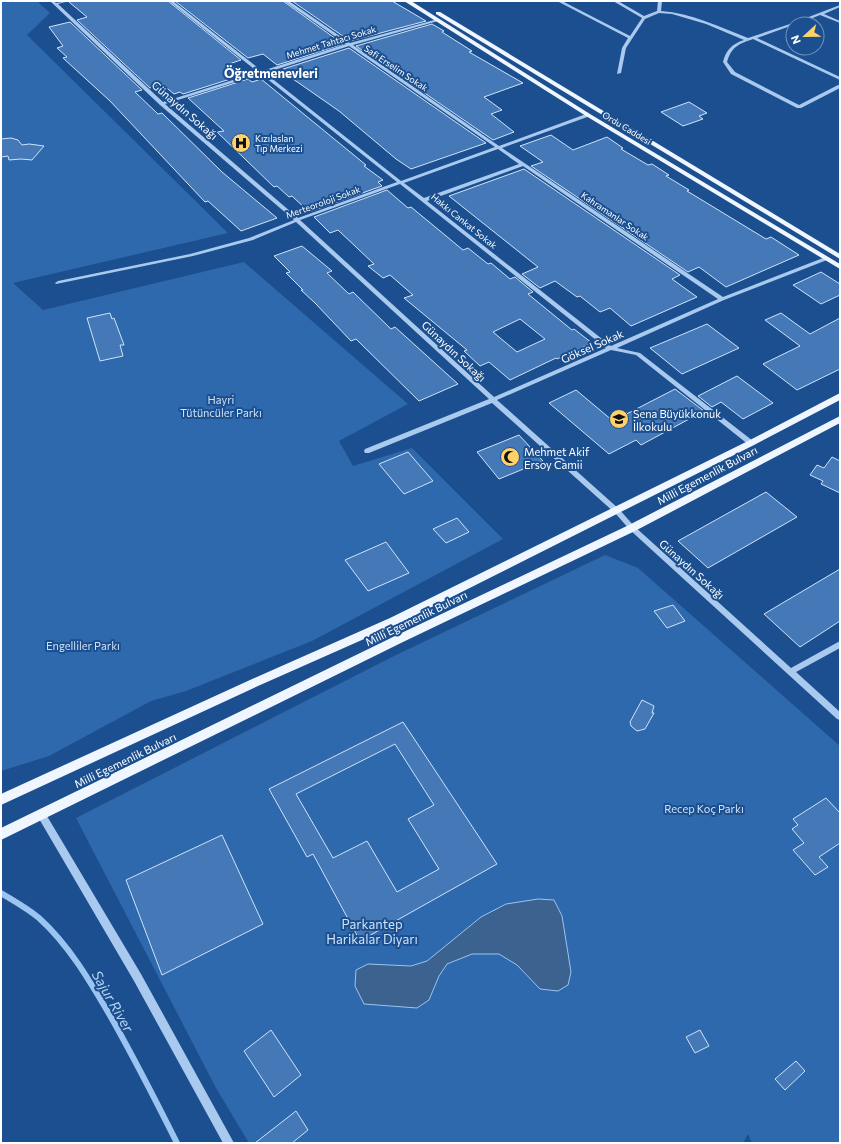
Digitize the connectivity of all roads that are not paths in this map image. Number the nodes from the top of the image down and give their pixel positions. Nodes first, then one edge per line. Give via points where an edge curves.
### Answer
1 (67, 1) edge
2 (171, 1) edge
3 (286, 1) edge
4 (407, 1) edge
5 (419, 1) edge
6 (559, 1) edge
7 (615, 1) edge
8 (660, 1) edge
9 (54, 2) edge
10 (840, 6) edge
11 (659, 12) junction
12 (821, 14) junction
13 (815, 16) edge
14 (644, 18) junction
15 (437, 20) junction
16 (840, 22) edge
17 (785, 27) edge
18 (631, 38) junction
19 (754, 38) junction
20 (748, 40) junction
21 (348, 45) junction
22 (261, 72) junction
23 (619, 73) dead end
24 (840, 79) edge
25 (840, 86) edge
26 (162, 104) junction
27 (588, 115) junction
28 (498, 148) junction
29 (523, 164) junction
30 (402, 182) junction
31 (424, 200) junction
32 (297, 220) junction
33 (840, 257) edge
34 (825, 259) junction
35 (840, 268) edge
36 (58, 283) dead end
37 (722, 299) junction
38 (610, 348) junction
39 (840, 396) edge
40 (493, 400) junction
41 (840, 419) edge
42 (750, 443) junction
43 (367, 451) dead end
44 (617, 510) junction
45 (632, 528) junction
46 (840, 644) edge
47 (790, 672) junction
48 (840, 717) edge
49 (1, 800) edge
50 (42, 814) junction
51 (1, 834) edge
52 (229, 1143) edge

1 - 9 street
2 - 22 street, Hakkı Cankat Sokak
3 - 21 street, Safi Erselim Sokak
4 - 15 main road, Ordu Caddesi
5 - 33 main road, Ordu Caddesi
6 - 18 street
7 - 14 street
8 - 11 street
9 - 26 street, Günaydın Sokağı
10 - 12 street
11 - 14 street
11 - 20 street via 707,23
12 - 13 street
12 - 16 street
14 - 18 street
15 - 21 street, Mehmet Tahtacı Sokak
15 - 27 main road, Ordu Caddesi
17 - 19 street
18 - 23 street via 624,48
19 - 20 street
19 - 24 street
20 - 25 street via 736,44 727,55 725,62 733,74 799,107
21 - 22 street, Mehmet Tahtacı Sokak
21 - 28 street, Safi Erselim Sokak
22 - 26 street, Mehmet Tahtacı Sokak
22 - 30 street, Hakkı Cankat Sokak
26 - 32 street, Günaydın Sokağı
27 - 28 street, Merteoroloji Sokak
27 - 34 main road, Ordu Caddesi
28 - 29 street, Kahramanlar Sokak
28 - 30 street, Merteoroloji Sokak
29 - 31 street
29 - 37 street, Kahramanlar Sokak
30 - 31 street, Hakkı Cankat Sokak
30 - 32 street, Merteoroloji Sokak
31 - 38 street, Hakkı Cankat Sokak
32 - 36 street, Merteoroloji Sokak via 251,239 191,255
32 - 40 street, Günaydın Sokağı
34 - 35 main road, Ordu Caddesi
34 - 37 street, Göksel Sokak
37 - 38 street, Göksel Sokak
38 - 40 street, Göksel Sokak
38 - 42 street, Hakkı Cankat Sokak via 638,354
39 - 42 main road, Milli Egemenlik Bulvarı
40 - 43 street, Göksel Sokak
40 - 44 street, Günaydın Sokağı
41 - 45 main road, Milli Egemenlik Bulvarı
42 - 44 main road, Milli Egemenlik Bulvarı
44 - 45 street, Günaydın Sokağı
44 - 49 main road, Milli Egemenlik Bulvarı via 394,621
45 - 47 street, Günaydın Sokağı
45 - 50 main road, Milli Egemenlik Bulvarı
46 - 47 street
47 - 48 street, Günaydın Sokağı
50 - 51 main road, Milli Egemenlik Bulvarı
50 - 52 street via 171,1036

